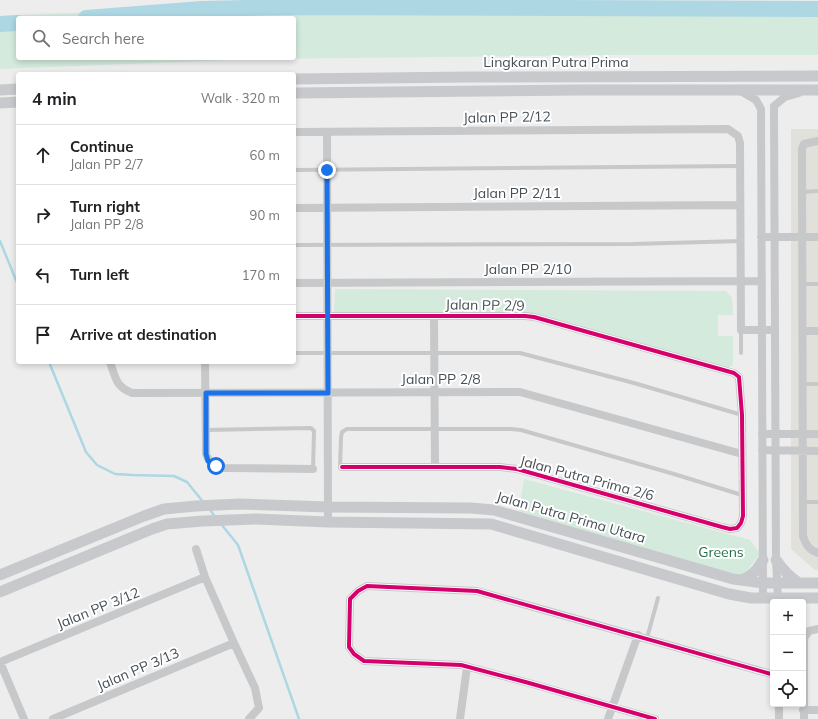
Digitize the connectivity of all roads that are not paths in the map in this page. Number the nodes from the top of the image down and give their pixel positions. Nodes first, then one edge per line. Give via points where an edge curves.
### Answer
1 (818, 76) edge
2 (296, 79) edge
3 (16, 89) edge
4 (0, 90) edge
5 (738, 90) junction
6 (813, 90) edge
7 (296, 92) edge
8 (16, 102) edge
9 (0, 103) edge
10 (296, 132) edge
11 (327, 132) junction
12 (818, 141) edge
13 (740, 166) junction
14 (296, 170) edge
15 (327, 170) junction
16 (818, 191) edge
17 (802, 192) junction
18 (740, 205) junction
19 (296, 208) edge
20 (327, 208) junction
21 (761, 237) junction
22 (775, 237) junction
23 (803, 237) junction
24 (818, 237) edge
25 (741, 241) junction
26 (296, 245) edge
27 (327, 245) junction
28 (741, 281) junction
29 (762, 281) junction
30 (296, 283) edge
31 (327, 283) junction
32 (803, 284) junction
33 (818, 284) edge
34 (296, 316) edge
35 (328, 316) junction
36 (434, 316) junction
37 (741, 330) junction
38 (761, 330) junction
39 (775, 330) junction
40 (803, 331) junction
41 (818, 331) edge
42 (328, 352) junction
43 (741, 352) dead end
44 (296, 353) edge
45 (434, 353) junction
46 (111, 364) edge
47 (205, 364) edge
48 (803, 384) junction
49 (818, 384) edge
50 (434, 392) junction
51 (206, 393) junction
52 (328, 393) junction
53 (742, 414) junction
54 (434, 429) junction
55 (206, 430) junction
56 (762, 434) junction
57 (776, 434) junction
58 (803, 434) junction
59 (818, 434) edge
60 (762, 450) junction
61 (776, 450) junction
62 (803, 451) junction
63 (818, 451) edge
64 (742, 454) junction
65 (342, 467) joint
66 (435, 467) junction
67 (313, 469) joint
68 (742, 495) junction
69 (803, 502) junction
70 (818, 502) edge
71 (328, 507) junction
72 (328, 522) junction
73 (196, 549) dead end
74 (818, 553) edge
75 (763, 560) junction
76 (776, 560) junction
77 (0, 574) edge
78 (205, 578) junction
79 (742, 580) junction
80 (764, 583) junction
81 (778, 583) junction
82 (799, 583) junction
83 (818, 583) edge
84 (0, 592) edge
85 (658, 598) dead end
86 (763, 598) junction
87 (778, 598) junction
88 (818, 598) edge
89 (818, 628) edge
90 (638, 635) junction
91 (647, 638) junction
92 (234, 643) junction
93 (0, 662) edge
94 (467, 667) junction
95 (770, 674) edge
96 (612, 707) junction
97 (779, 707) edge
98 (804, 710) junction
99 (818, 710) edge
100 (24, 719) edge
101 (53, 719) edge
102 (249, 719) edge
103 (460, 719) edge
104 (608, 719) edge
105 (655, 719) edge
106 (779, 719) edge
107 (804, 719) edge

1 - 2 main road, Lingkaran Putra Prima
3 - 4 main road
5 - 6 main road, Lingkaran Putra Prima
5 - 7 main road, Lingkaran Putra Prima
5 - 21 street via 756,100 761,109
6 - 22 street via 785,97 774,106
8 - 9 main road
10 - 11 street, Jalan PP 2/12
11 - 13 street, Jalan PP 2/12 via 721,128 728,129 738,136
11 - 15 street
12 - 17 street via 804,144 802,149
13 - 15 lane
13 - 18 street
14 - 15 lane
15 - 20 street
16 - 17 lane
17 - 23 street
18 - 20 street, Jalan PP 2/11
18 - 25 street
19 - 20 street, Jalan PP 2/11
20 - 27 street
21 - 22 street
21 - 29 street
22 - 23 street
22 - 39 street
23 - 24 street
23 - 32 street
25 - 27 lane
25 - 28 street
26 - 27 lane
27 - 31 street
28 - 29 street, Jalan PP 2/10
28 - 31 street, Jalan PP 2/10
28 - 37 street
29 - 38 street
30 - 31 street, Jalan PP 2/10
31 - 35 street
32 - 33 lane
32 - 40 street
34 - 35 street, Jalan PP 2/9
35 - 36 street, Jalan PP 2/9
35 - 42 street
36 - 45 street
36 - 53 street, Jalan PP 2/9 via 534,317 734,373 739,377
37 - 38 street
37 - 43 lane
38 - 39 street
38 - 56 street
39 - 57 street
40 - 41 street
40 - 48 street
42 - 44 lane
42 - 45 lane
42 - 52 street
45 - 50 street
45 - 53 lane via 528,354
46 - 51 street, Jalan PP 2/8 via 118,384 132,393
47 - 51 street
48 - 49 lane
48 - 58 street
50 - 52 street, Jalan PP 2/8
50 - 54 street
50 - 64 street, Jalan PP 2/8 via 520,392
51 - 52 street, Jalan PP 2/8
51 - 55 street
52 - 71 street
53 - 64 street
54 - 65 lane via 346,429 341,437
54 - 66 street
54 - 68 lane via 521,430
55 - 67 street via 206,454 208,461 216,466
55 - 67 lane via 311,428 314,431
56 - 57 street
56 - 60 street
57 - 58 street
57 - 61 street
58 - 59 street
58 - 62 street
60 - 61 street
60 - 75 street
61 - 62 street
61 - 76 street
62 - 63 street
62 - 69 street
64 - 68 street
65 - 66 street, Jalan Putra Prima 2/6
66 - 68 street, Jalan Putra Prima 2/6 via 517,469 730,529 737,528 741,523
69 - 70 lane
69 - 74 street via 803,536 806,545
71 - 72 street
71 - 77 main road, Jalan Putra Prima Utara via 240,504 164,509
71 - 79 main road, Jalan Putra Prima Utara via 494,510
72 - 84 main road, Jalan Putra Prima Utara via 256,519 167,524
72 - 86 main road, Jalan Putra Prima Utara via 491,524 729,594
73 - 78 street
75 - 79 main road via 752,576
75 - 80 street
76 - 81 street
76 - 82 main road via 782,569
78 - 92 street
78 - 93 street, Jalan PP 3/12
79 - 80 main road, Jalan Putra Prima Utara
80 - 81 main road, Jalan Putra Prima Utara
80 - 86 street
81 - 82 main road, Jalan Putra Prima Utara
81 - 87 street
82 - 83 main road, Jalan Putra Prima Utara
85 - 91 lane
86 - 87 main road, Jalan Putra Prima Utara
87 - 88 main road, Jalan Putra Prima Utara
89 - 98 street via 809,631 804,638
90 - 91 street
90 - 94 street via 477,590 367,586 350,600 349,647 364,661
90 - 96 street
91 - 95 street
92 - 101 street, Jalan PP 3/13
92 - 102 street via 255,688 259,708
93 - 100 street
94 - 96 street
94 - 103 street
96 - 104 street
96 - 105 street
97 - 106 street
98 - 99 street
98 - 107 street

